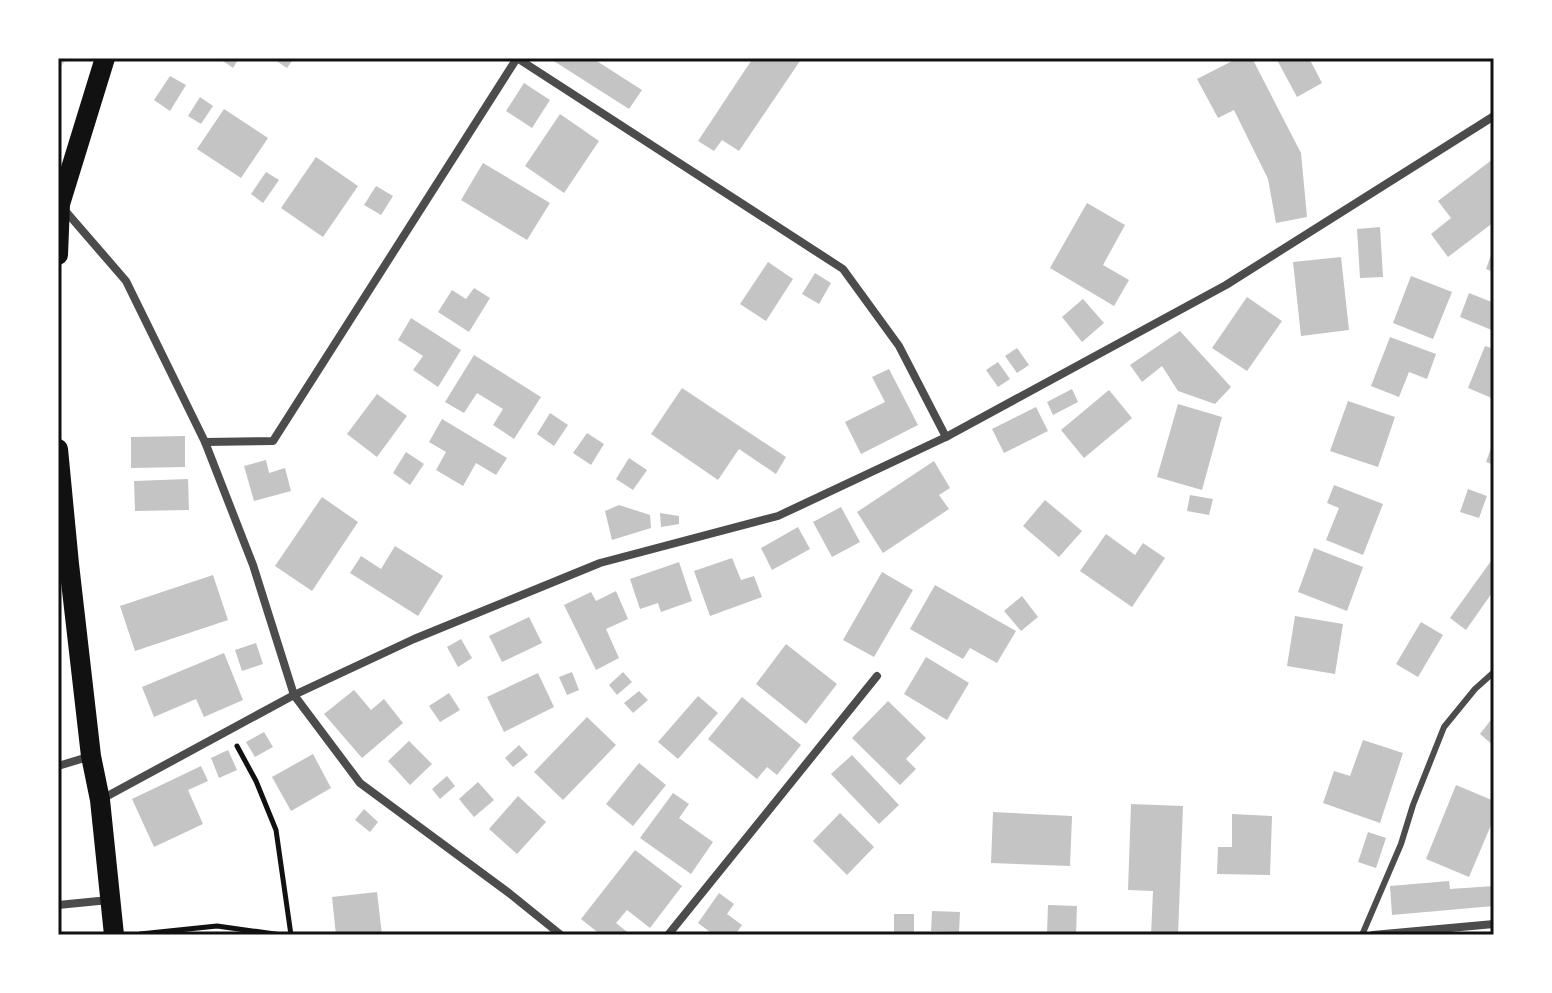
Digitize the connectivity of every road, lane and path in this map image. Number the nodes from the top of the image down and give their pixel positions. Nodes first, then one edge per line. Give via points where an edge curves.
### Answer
1 (105, 58) edge
2 (1494, 116) edge
3 (59, 204) edge
4 (58, 255) edge
5 (946, 437) junction
6 (205, 442) junction
7 (58, 449) edge
8 (64, 565) edge
9 (1494, 672) edge
10 (877, 676) dead end
11 (294, 695) junction
12 (228, 730) junction
13 (91, 756) junction
14 (58, 766) edge
15 (100, 800) junction
16 (109, 900) junction
17 (58, 905) edge
18 (1494, 924) edge
19 (114, 935) edge
20 (128, 935) edge
21 (282, 935) edge
22 (291, 935) edge
23 (561, 935) edge
24 (668, 935) edge
25 (1362, 935) edge
26 (1373, 935) edge

1 - 3 main road
2 - 5 street via 1226,285
3 - 4 main road
3 - 6 street via 126,281
5 - 6 street via 899,346 843,269 517,58 273,441
5 - 11 street via 778,516 600,563
6 - 11 street via 253,565
7 - 8 main road
8 - 13 main road
9 - 25 lane via 1444,727
10 - 24 street
11 - 12 street
11 - 23 street via 360,783
12 - 15 street
12 - 22 path via 276,830
13 - 14 street
13 - 15 main road
15 - 16 main road
16 - 17 street
16 - 19 main road
18 - 26 street
20 - 21 path via 217,926

